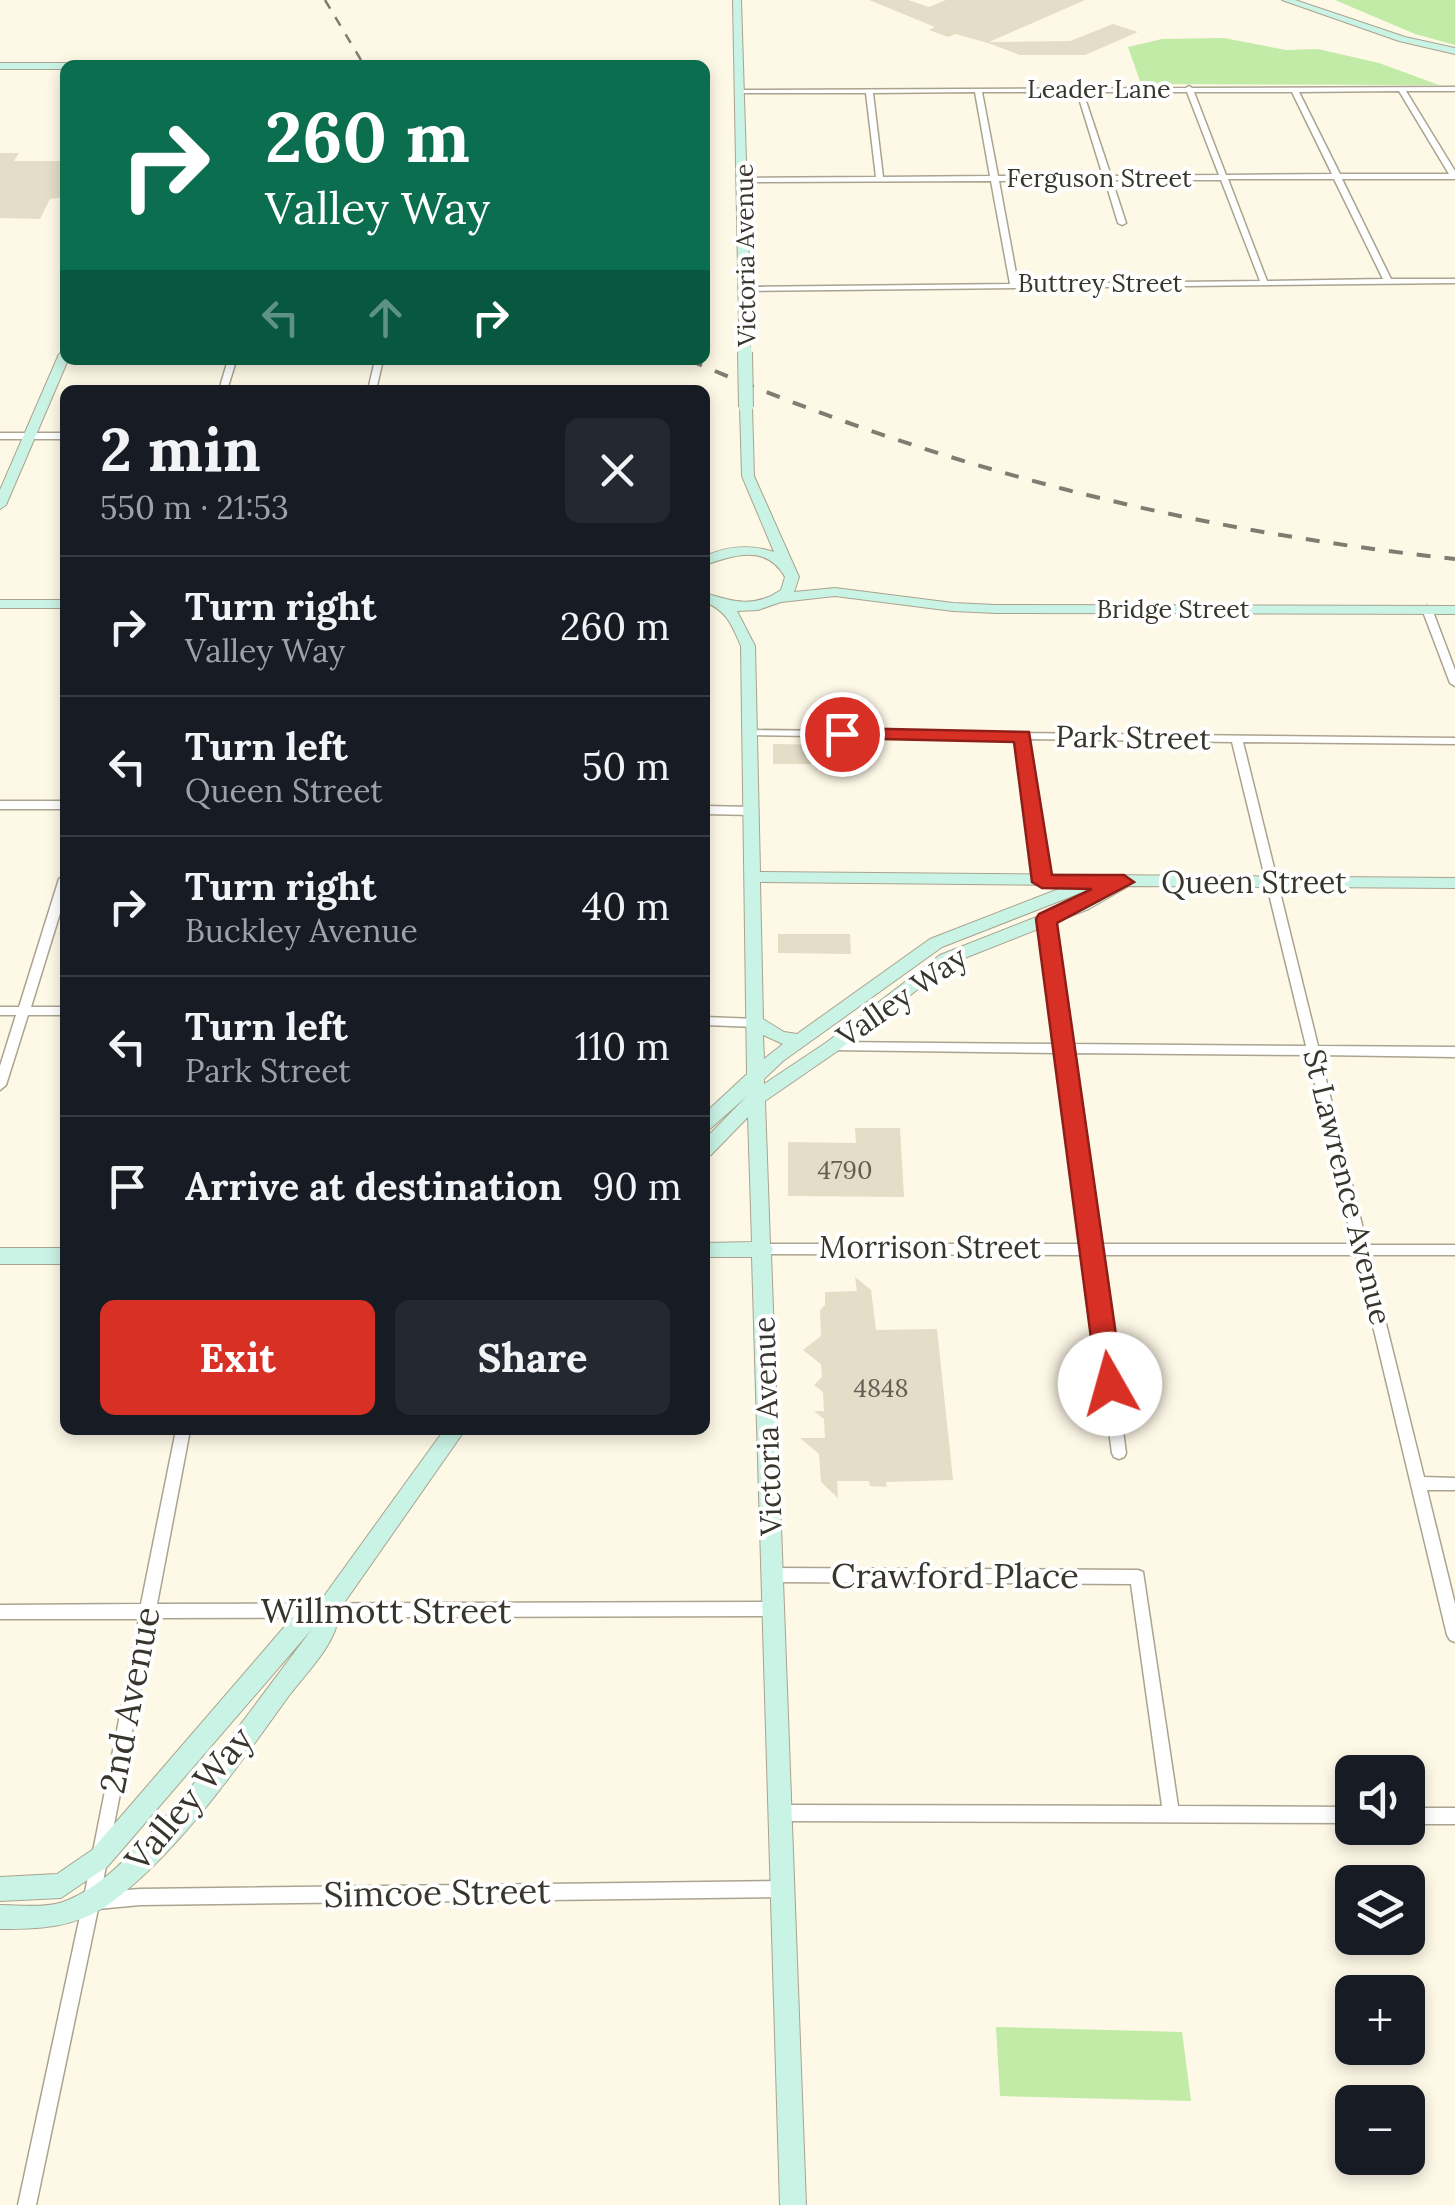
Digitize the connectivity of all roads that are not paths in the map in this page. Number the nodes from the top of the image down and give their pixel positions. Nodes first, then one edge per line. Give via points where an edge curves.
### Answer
1 (737, 0) edge
2 (1286, 0) edge
3 (1455, 52) edge
4 (0, 66) edge
5 (60, 66) edge
6 (1189, 88) junction
7 (1294, 88) junction
8 (1079, 89) junction
9 (1402, 89) junction
10 (1455, 89) edge
11 (978, 90) junction
12 (742, 91) junction
13 (869, 91) junction
14 (1338, 176) junction
15 (1455, 176) edge
16 (995, 178) junction
17 (1110, 178) junction
18 (1224, 178) junction
19 (880, 179) junction
20 (743, 180) junction
21 (1122, 223) dead end
22 (1455, 281) edge
23 (1264, 282) junction
24 (1388, 282) junction
25 (1014, 283) junction
26 (745, 288) junction
27 (60, 365) edge
28 (0, 436) edge
29 (30, 436) junction
30 (60, 436) edge
31 (0, 505) edge
32 (760, 508) junction
33 (739, 550) junction
34 (710, 559) edge
35 (788, 567) junction
36 (891, 597) junction
37 (711, 601) edge
38 (773, 601) junction
39 (0, 604) edge
40 (60, 604) edge
41 (1428, 609) junction
42 (1455, 610) edge
43 (748, 646) junction
44 (1455, 683) edge
45 (751, 732) junction
46 (1022, 736) junction
47 (1237, 739) junction
48 (1455, 741) edge
49 (0, 805) edge
50 (60, 806) edge
51 (710, 810) edge
52 (753, 812) junction
53 (754, 877) junction
54 (1042, 882) junction
55 (1092, 882) junction
56 (1124, 882) junction
57 (1270, 882) junction
58 (1455, 884) edge
59 (60, 894) edge
60 (1046, 919) junction
61 (0, 1010) edge
62 (23, 1010) junction
63 (60, 1011) edge
64 (710, 1021) edge
65 (756, 1022) junction
66 (801, 1041) junction
67 (833, 1046) junction
68 (1066, 1049) junction
69 (1313, 1050) junction
70 (1455, 1052) edge
71 (758, 1073) junction
72 (0, 1085) edge
73 (756, 1098) junction
74 (710, 1118) edge
75 (710, 1145) edge
76 (1092, 1248) junction
77 (1363, 1248) junction
78 (764, 1249) junction
79 (710, 1250) edge
80 (1455, 1250) edge
81 (0, 1256) edge
82 (60, 1256) edge
83 (182, 1435) edge
84 (452, 1435) edge
85 (1119, 1453) dead end
86 (1417, 1483) junction
87 (1455, 1484) edge
88 (772, 1576) junction
89 (772, 1608) junction
90 (327, 1610) junction
91 (0, 1612) edge
92 (147, 1613) junction
93 (1455, 1634) edge
94 (780, 1812) junction
95 (1171, 1813) junction
96 (1335, 1815) edge
97 (1425, 1816) edge
98 (1455, 1816) edge
99 (100, 1858) junction
100 (0, 1889) edge
101 (783, 1889) junction
102 (92, 1902) junction
103 (0, 1917) edge
104 (27, 2205) edge
105 (794, 2205) edge

1 - 12 main road, Victoria Avenue
2 - 3 main road
4 - 5 main road
6 - 7 street, Leader Lane
6 - 8 street, Leader Lane
6 - 18 street
7 - 9 street, Leader Lane
7 - 14 street
8 - 11 street, Leader Lane
8 - 17 street
9 - 10 street, Leader Lane
9 - 15 street
11 - 13 street, Leader Lane
11 - 16 street
12 - 13 street, Leader Lane
12 - 20 main road, Victoria Avenue
13 - 19 street
14 - 15 street, Ferguson Street
14 - 18 street, Ferguson Street
14 - 24 street
16 - 17 street, Ferguson Street
16 - 19 street, Ferguson Street
16 - 25 street
17 - 18 street, Ferguson Street
17 - 21 street
18 - 23 street
19 - 20 street, Ferguson Street
20 - 26 main road, Victoria Avenue
22 - 24 street, Buttrey Street
23 - 24 street, Buttrey Street
23 - 25 street, Buttrey Street
25 - 26 street, Buttrey Street
26 - 32 main road, Victoria Avenue, bridge via 748,476
27 - 29 main road
28 - 29 street
29 - 30 street
29 - 31 main road
32 - 33 main road via 756,536
32 - 35 main road, Victoria Avenue
33 - 34 main road
33 - 35 main road, Bridge Street via 766,554
35 - 36 main road, Bridge Street via 812,580
35 - 38 main road, Victoria Avenue via 792,585
36 - 38 main road, Bridge Street via 822,592
36 - 41 main road, Bridge Street via 996,608
37 - 38 main road, Bridge Street via 745,607
37 - 43 main road, Victoria Avenue via 735,616
38 - 43 main road, Victoria Avenue via 755,617
39 - 40 main road
41 - 42 main road, Bridge Street
41 - 44 street
43 - 45 main road, Victoria Avenue
45 - 46 street, Park Street
45 - 52 main road, Victoria Avenue
46 - 47 street, Park Street
46 - 54 street
47 - 48 street, Park Street
47 - 57 street, St Lawrence Avenue
49 - 50 street
51 - 52 street
52 - 53 main road, Victoria Avenue
53 - 54 main road, Queen Street
53 - 65 main road, Victoria Avenue
54 - 55 main road, Queen Street
55 - 56 main road, Queen Street
55 - 66 main road, Valley Way via 936,943
56 - 57 main road, Queen Street
56 - 60 main road, Valley Way
57 - 58 main road, Queen Street
57 - 69 street, St Lawrence Avenue
59 - 62 street
60 - 67 main road, Valley Way via 946,959
60 - 68 street
61 - 62 street
62 - 63 street
62 - 72 street
64 - 65 street
65 - 66 main road
65 - 71 main road, Victoria Avenue
66 - 71 main road, Valley Way
67 - 68 street
67 - 73 main road, Valley Way
68 - 69 street
68 - 76 street
69 - 70 street
69 - 77 street, St Lawrence Avenue
71 - 73 main road, Victoria Avenue
71 - 74 main road, Valley Way
73 - 75 main road, Valley Way
73 - 78 main road, Victoria Avenue
76 - 77 street, Morrison Street
76 - 78 street, Morrison Street
76 - 85 street
77 - 80 street, Morrison Street
77 - 86 street, St Lawrence Avenue
78 - 79 main road, Morrison Street
78 - 88 main road, Victoria Avenue
81 - 82 main road
83 - 92 street, 2nd Avenue
84 - 90 main road, Valley Way
86 - 87 street
86 - 93 street, St Lawrence Avenue
88 - 89 main road, Victoria Avenue
88 - 95 street, Crawford Place via 1138,1577
89 - 90 street, Willmott Street
89 - 94 main road, Victoria Avenue
90 - 92 street, Willmott Street
90 - 99 main road, Valley Way via 300,1625
90 - 102 main road, Valley Way via 325,1630 182,1815
91 - 92 street, Willmott Street
92 - 99 street, 2nd Avenue
94 - 95 street
94 - 101 main road, Victoria Avenue
95 - 96 street
97 - 98 street
99 - 100 main road, Valley Way via 60,1886
99 - 102 street, 2nd Avenue
101 - 102 street, Simcoe Street
101 - 105 main road, Victoria Avenue
102 - 103 main road, Valley Way via 68,1913
102 - 104 street, 2nd Avenue

